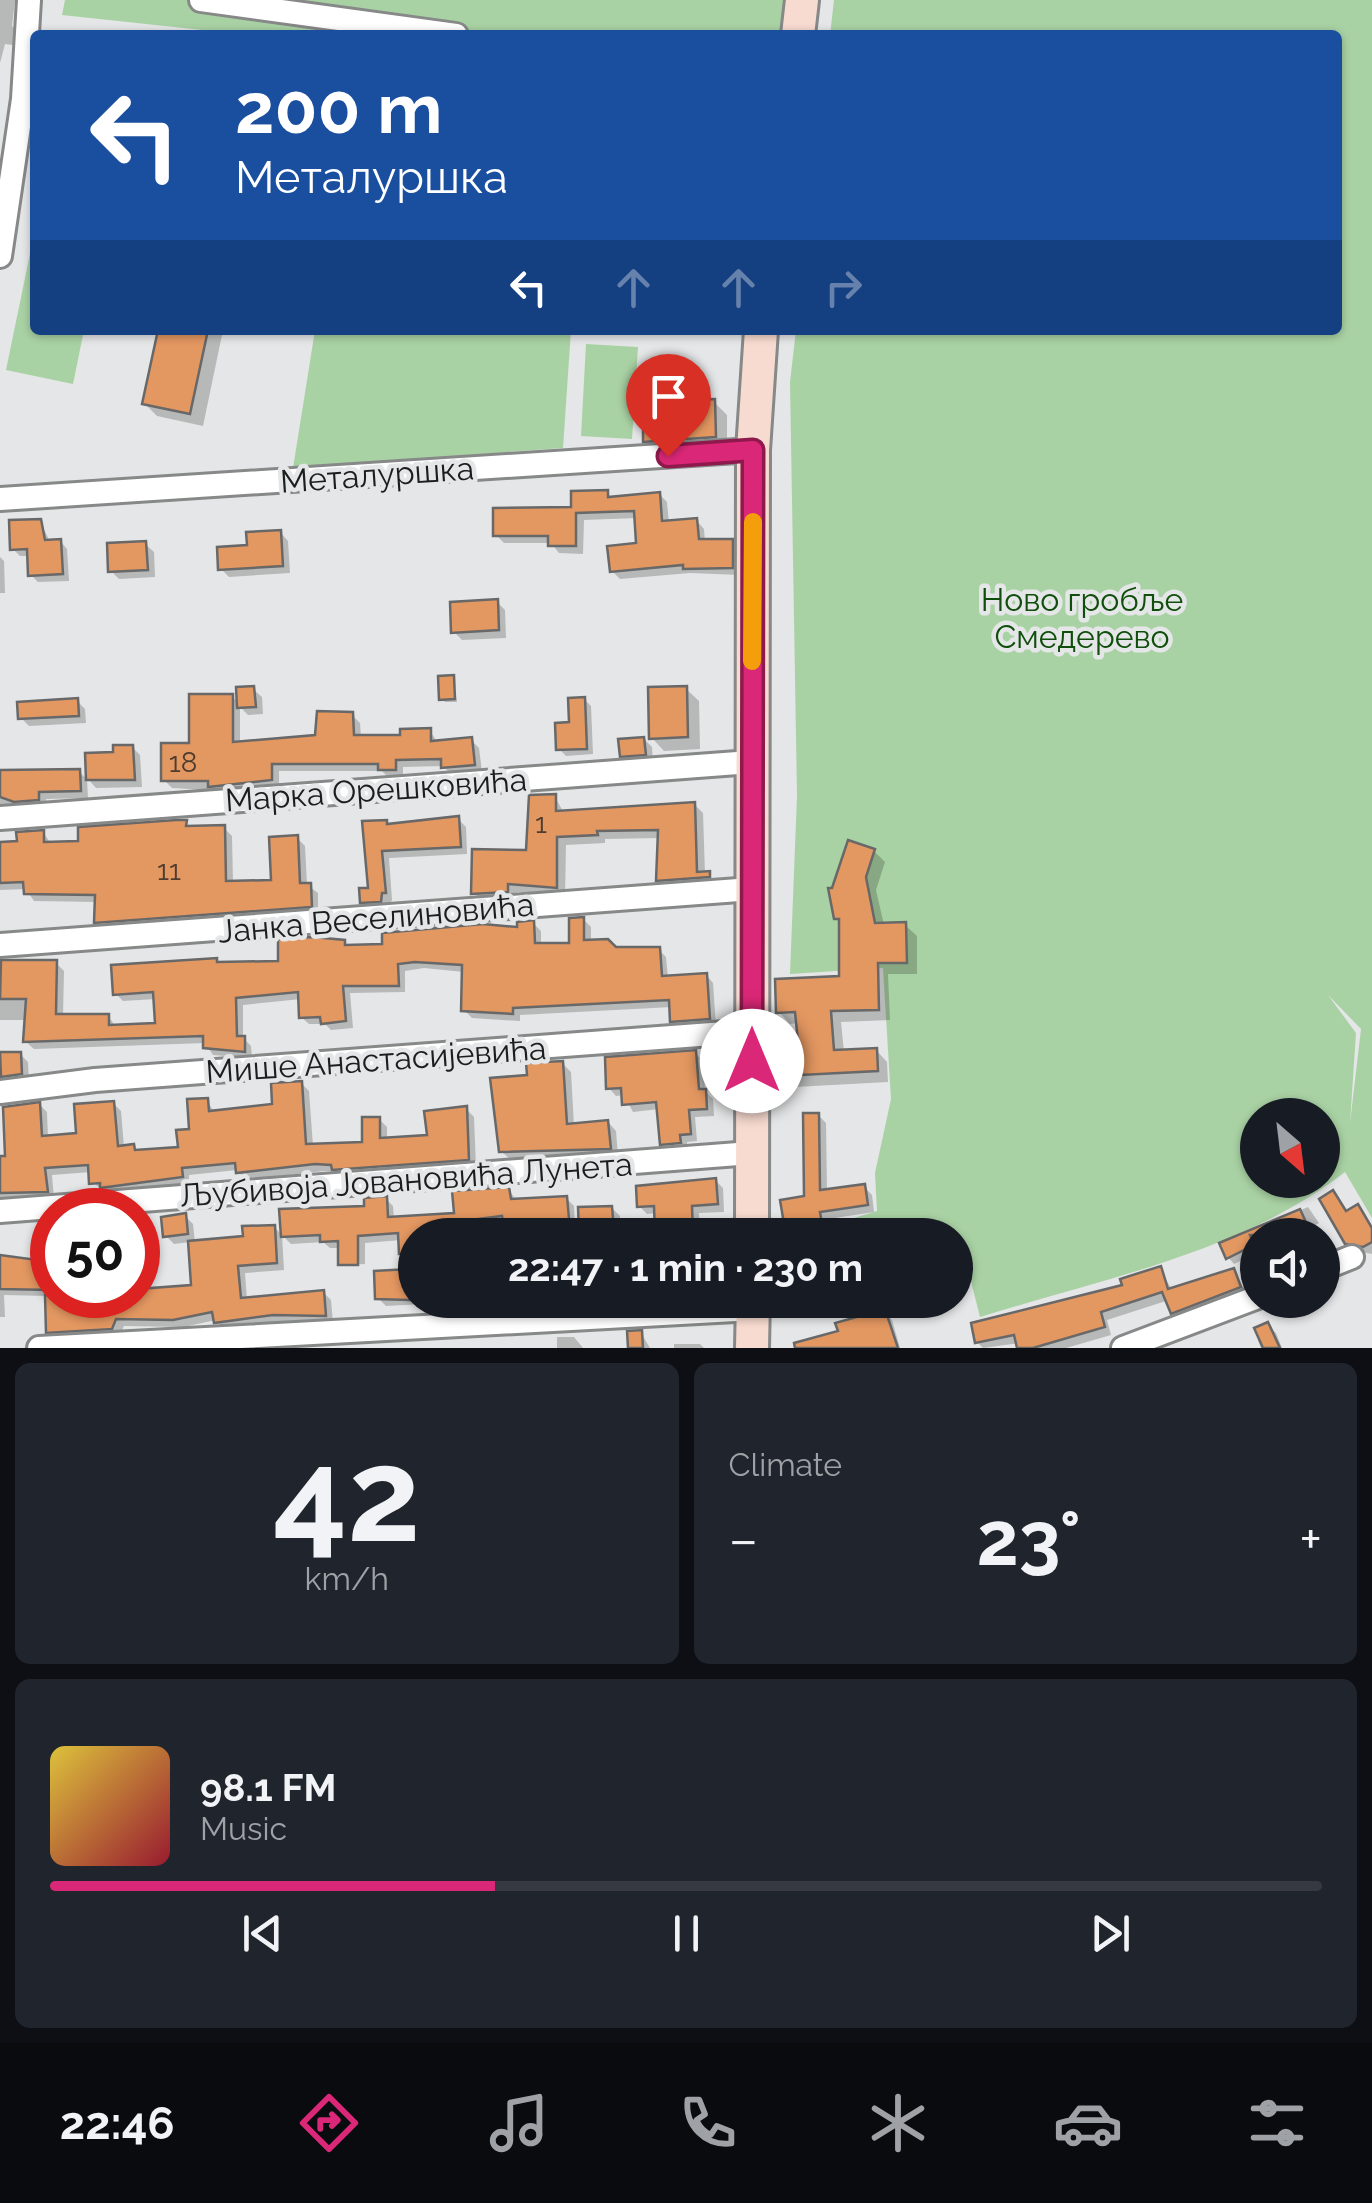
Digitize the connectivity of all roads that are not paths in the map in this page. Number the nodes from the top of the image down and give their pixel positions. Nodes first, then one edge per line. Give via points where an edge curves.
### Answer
1 (29, 0) edge
2 (201, 0) edge
3 (802, 0) edge
4 (420, 30) edge
5 (799, 30) edge
6 (0, 256) edge
7 (761, 335) edge
8 (753, 450) junction
9 (0, 499) edge
10 (752, 762) junction
11 (0, 818) edge
12 (752, 889) junction
13 (0, 945) edge
14 (752, 1030) junction
15 (0, 1092) edge
16 (752, 1154) junction
17 (0, 1210) edge
18 (752, 1218) edge
19 (1352, 1256) dead end
20 (1340, 1261) edge
21 (1240, 1304) edge
22 (526, 1318) edge
23 (753, 1318) edge
24 (39, 1348) edge
25 (752, 1348) edge
26 (1123, 1348) edge

1 - 6 street via 23,99
2 - 4 street
3 - 5 main road
7 - 8 main road
8 - 9 street, Металуршка
8 - 10 main road
10 - 11 street, Марка Орешковића
10 - 12 main road
12 - 13 street, Јанка Веселиновића
12 - 14 main road
14 - 15 street, Мише Анастасијевића
14 - 16 main road
16 - 17 street, Љубивоја Јовановића Лунета
16 - 18 main road
19 - 20 street
21 - 26 street
22 - 24 street
23 - 25 main road

